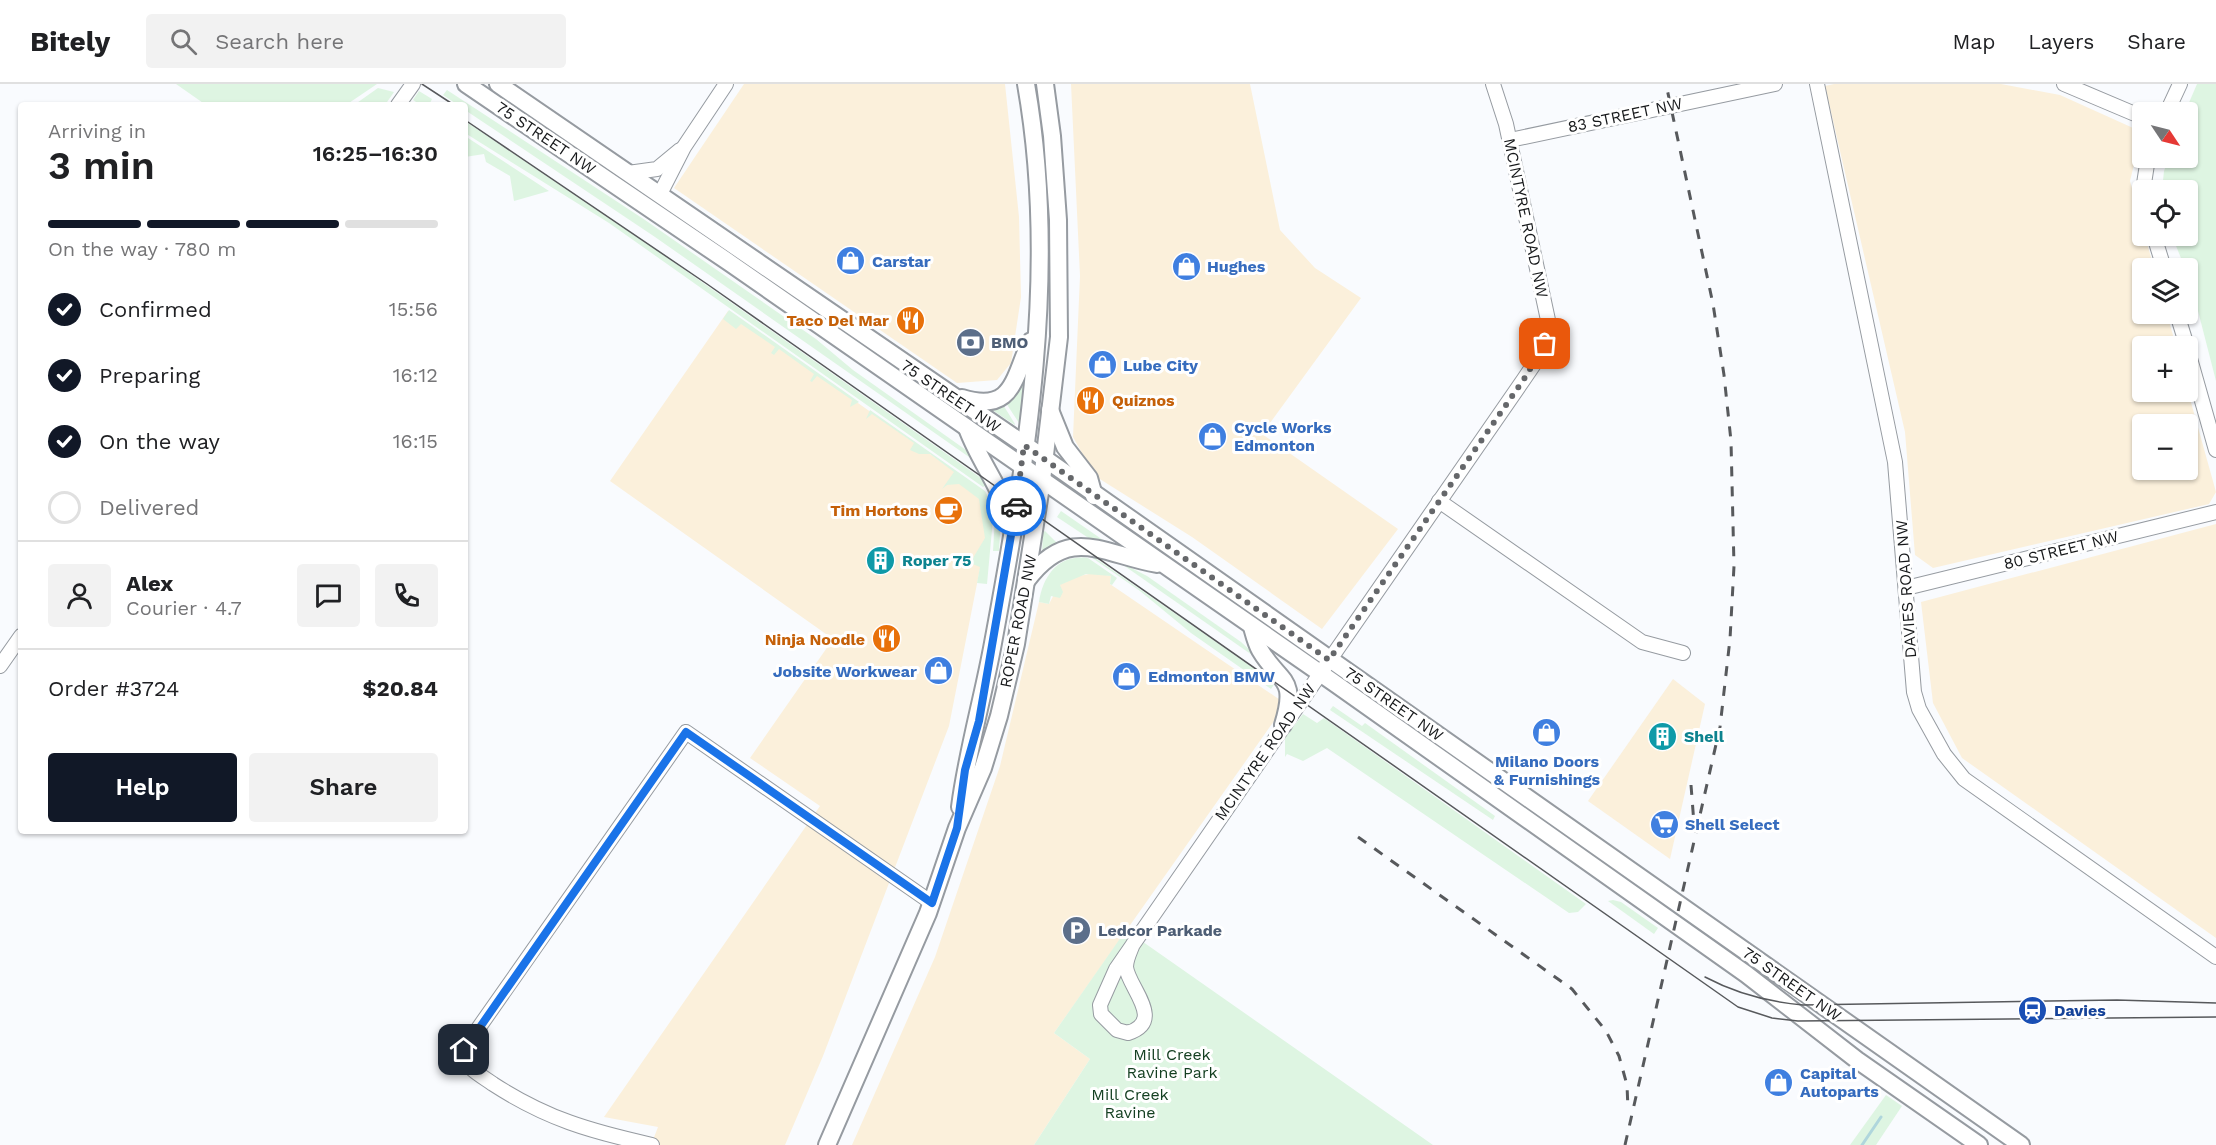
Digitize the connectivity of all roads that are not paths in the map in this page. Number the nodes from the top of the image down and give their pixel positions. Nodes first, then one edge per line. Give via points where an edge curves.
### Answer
1 (413, 84) edge
2 (466, 84) edge
3 (498, 84) edge
4 (726, 84) edge
5 (1026, 84) edge
6 (1045, 84) edge
7 (1493, 84) edge
8 (1775, 84) edge
9 (1817, 84) edge
10 (2064, 84) edge
11 (2180, 84) edge
12 (400, 102) edge
13 (2172, 102) edge
14 (2132, 113) edge
15 (1510, 140) junction
16 (684, 147) junction
17 (628, 173) junction
18 (660, 194) junction
19 (640, 201) junction
20 (1038, 328) junction
21 (2198, 386) edge
22 (950, 395) junction
23 (1050, 409) junction
24 (966, 428) junction
25 (1024, 445) junction
26 (2216, 450) edge
27 (1044, 458) junction
28 (1022, 466) junction
29 (1042, 480) junction
30 (1094, 496) junction
31 (1439, 501) junction
32 (2216, 512) edge
33 (1013, 526) junction
34 (1163, 565) junction
35 (1026, 581) junction
36 (1906, 588) junction
37 (1252, 627) junction
38 (18, 640) edge
39 (1683, 652) dead end
40 (0, 666) edge
41 (1324, 667) junction
42 (1283, 725) junction
43 (957, 828) junction
44 (932, 903) junction
45 (1133, 944) junction
46 (2216, 957) edge
47 (1956, 1129) junction
48 (652, 1145) edge
49 (827, 1145) edge
50 (1978, 1145) edge
51 (1994, 1145) edge
52 (2021, 1145) edge

1 - 12 street
2 - 19 main road, 75 STREET NW
3 - 17 main road, 75 STREET NW
4 - 16 street
5 - 20 main road, ROPER ROAD NW via 1040,203
6 - 23 main road, ROPER ROAD NW via 1060,283 1059,337
7 - 15 street, MCINTYRE ROAD NW
8 - 15 street, 83 STREET NW
9 - 36 street, DAVIES ROAD NW via 1892,441
10 - 14 street
11 - 13 street
15 - 31 street, MCINTYRE ROAD NW via 1548,320 1547,335 1539,358
16 - 17 street via 657,169
16 - 18 street
17 - 18 main road, 75 STREET NW
18 - 19 main road
18 - 22 main road, 75 STREET NW
19 - 24 main road, 75 STREET NW
20 - 22 main road via 1015,381 1000,398 980,403
20 - 25 main road, ROPER ROAD NW
21 - 26 street
22 - 25 main road, 75 STREET NW
23 - 27 main road, ROPER ROAD NW
23 - 30 main road via 1065,447 1089,478
24 - 28 main road, 75 STREET NW
24 - 33 main road via 976,453 1001,493
25 - 27 main road, 75 STREET NW
25 - 28 main road, ROPER ROAD NW
27 - 29 main road, ROPER ROAD NW
27 - 30 main road, 75 STREET NW
28 - 29 main road, 75 STREET NW
28 - 33 main road, ROPER ROAD NW
29 - 34 main road, 75 STREET NW
29 - 35 main road, ROPER ROAD NW
30 - 41 main road, 75 STREET NW
31 - 39 street via 1642,642
31 - 41 street, MCINTYRE ROAD NW
32 - 36 street, 80 STREET NW
33 - 43 main road, ROPER ROAD NW
34 - 35 main road via 1073,547 1052,554
34 - 37 main road, 75 STREET NW
35 - 43 main road, ROPER ROAD NW via 996,726
36 - 46 street, DAVIES ROAD NW via 1916,699 1955,770
37 - 41 main road, 75 STREET NW
37 - 42 main road via 1260,650 1288,690
38 - 40 street
41 - 42 street, MCINTYRE ROAD NW
41 - 47 main road, 75 STREET NW
41 - 52 main road, 75 STREET NW
42 - 45 street, MCINTYRE ROAD NW
43 - 44 main road, ROPER ROAD NW
44 - 48 street via 686,732 468,1043 463,1056 472,1069 541,1112 584,1129
44 - 49 main road, ROPER ROAD NW
45 - 45 street, MCINTYRE ROAD NW via 1126,970 1145,1014 1128,1033 1108,1024 1100,1005 1116,969
47 - 50 main road, 75 STREET NW
47 - 51 main road

